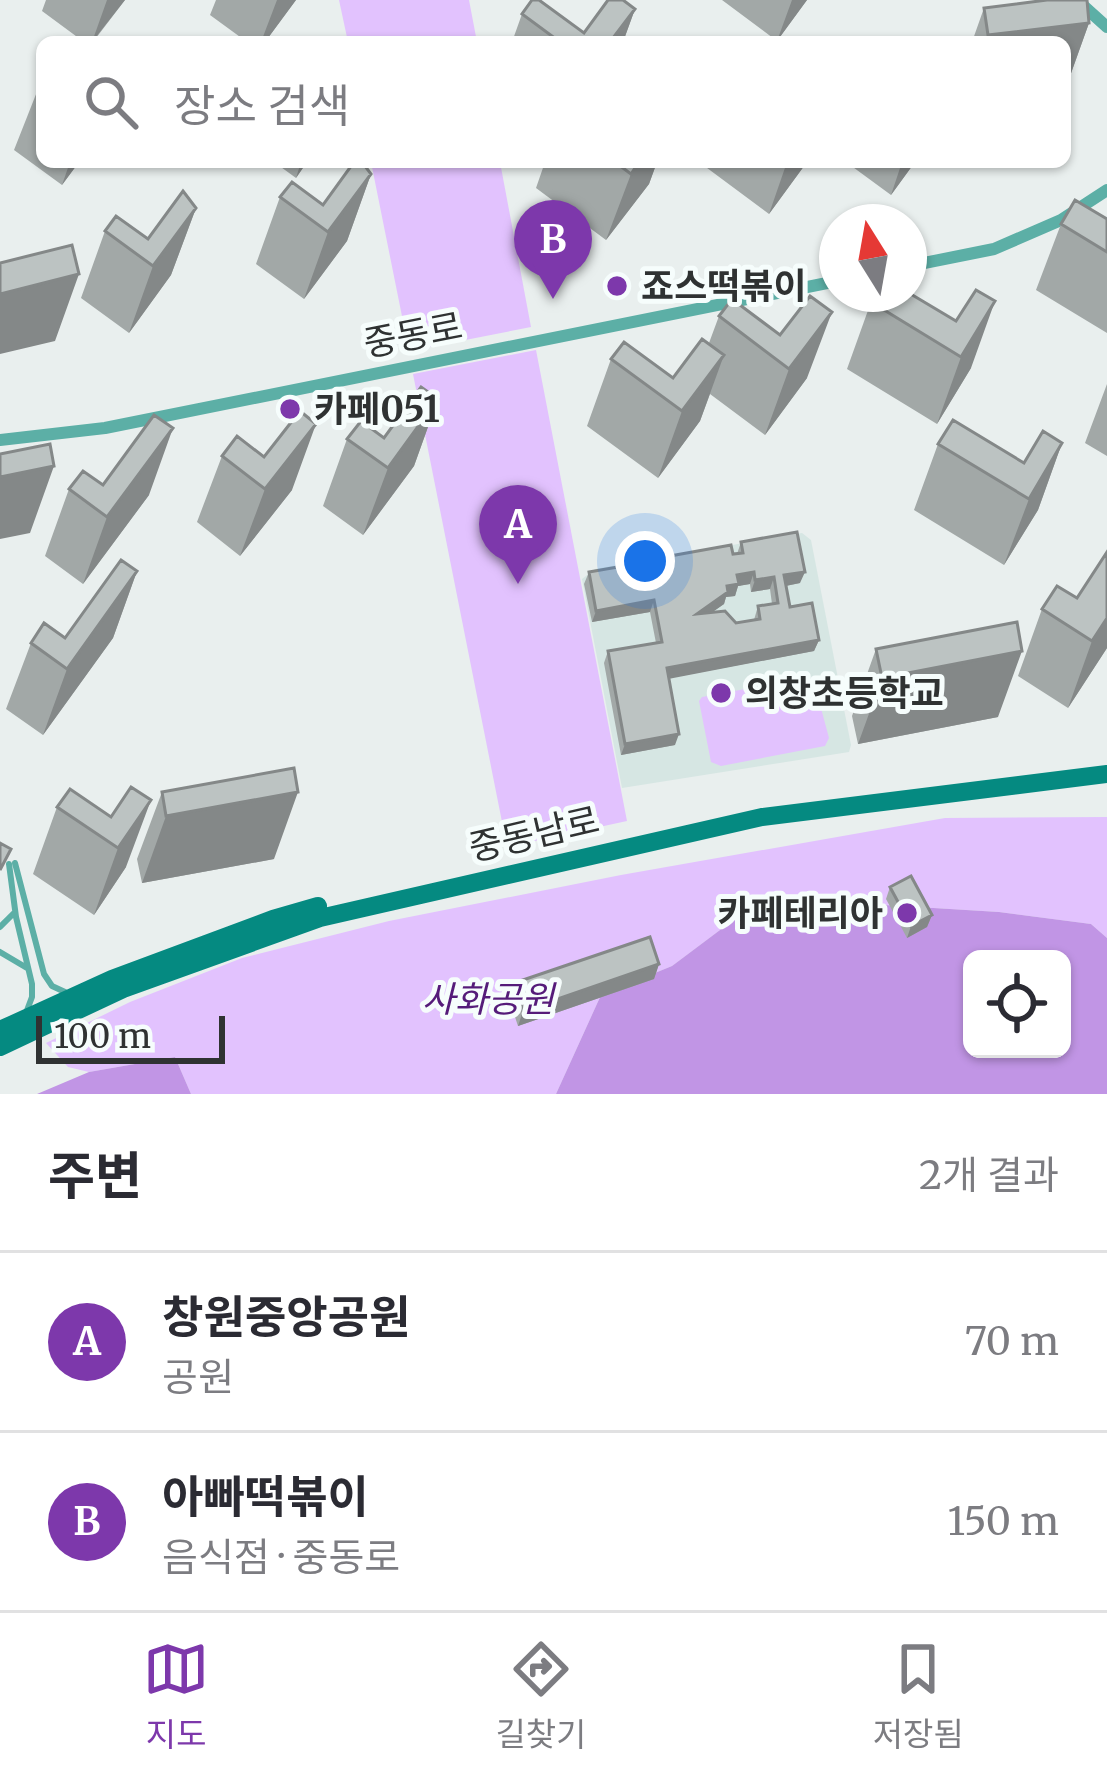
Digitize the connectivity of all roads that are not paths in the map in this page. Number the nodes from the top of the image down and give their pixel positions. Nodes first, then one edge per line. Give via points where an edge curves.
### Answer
1 (1077, 0) edge
2 (1107, 27) edge
3 (1107, 190) edge
4 (927, 262) edge
5 (819, 284) edge
6 (0, 440) edge
7 (1107, 762) edge
8 (1107, 774) edge
9 (16, 910) junction
10 (0, 927) edge
11 (0, 952) edge
12 (29, 970) junction
13 (81, 993) junction
14 (22, 1020) junction
15 (0, 1030) edge
16 (0, 1047) edge

1 - 2 street
3 - 4 street via 994,249
5 - 6 street, 중동로 via 105,428
7 - 13 street, 중동남로 via 752,808 640,831 290,913
8 - 16 street, 중동남로 via 763,817 320,918 123,989
9 - 10 lane
9 - 12 lane
9 - 13 lane via 12,864 46,980
11 - 12 lane
12 - 14 lane via 32,997
13 - 14 street, 중동남로
14 - 15 street, 중동남로

